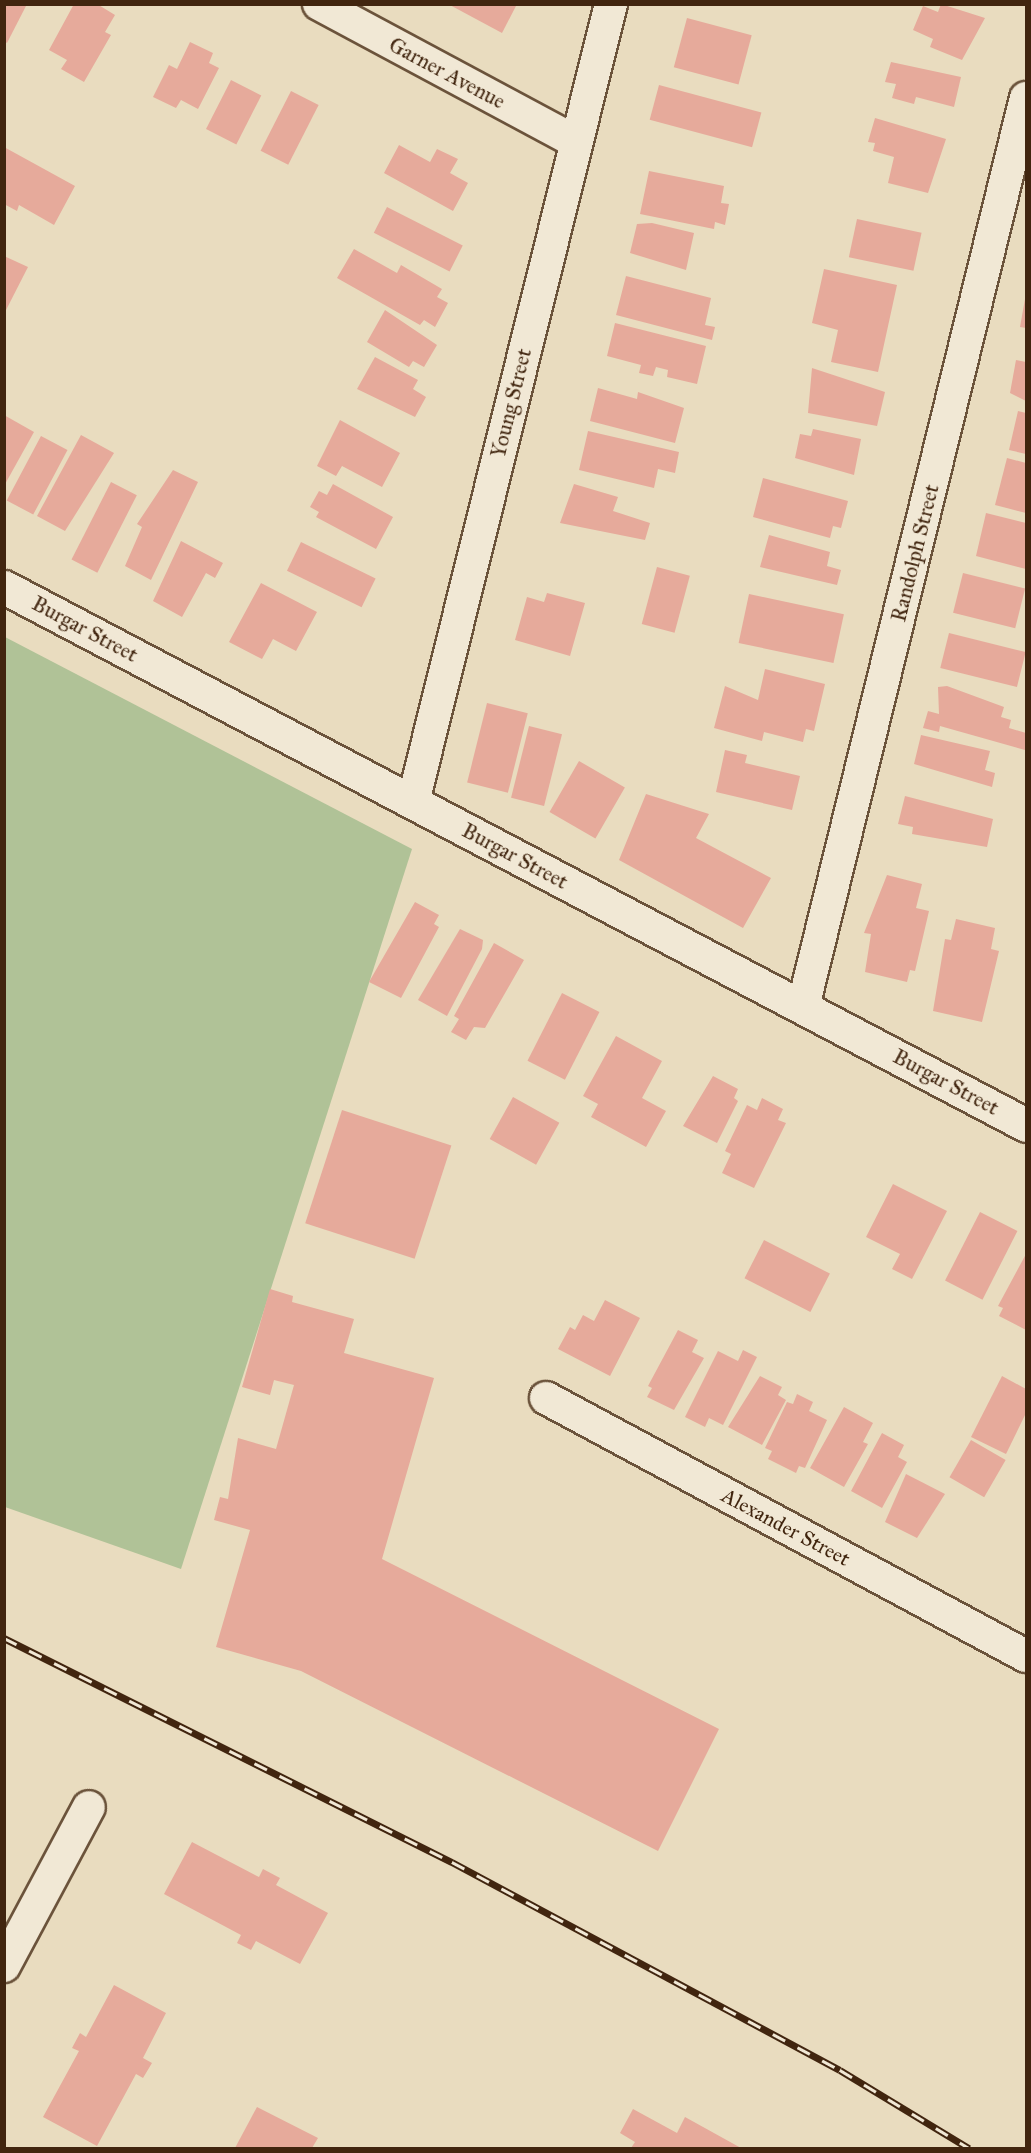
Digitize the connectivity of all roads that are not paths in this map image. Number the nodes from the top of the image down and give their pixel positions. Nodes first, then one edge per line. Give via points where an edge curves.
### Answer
1 (319, 4) edge
2 (612, 4) edge
3 (1026, 98) edge
4 (575, 141) junction
5 (4, 587) edge
6 (413, 802) junction
7 (803, 1007) junction
8 (1026, 1125) edge
9 (546, 1398) dead end
10 (1026, 1656) edge
11 (89, 1807) dead end
12 (4, 1966) edge

1 - 4 street, Garner Avenue
2 - 4 street, Young Street
3 - 7 street, Randolph Street
4 - 6 street, Young Street
5 - 6 street, Burgar Street
6 - 7 street, Burgar Street
7 - 8 street, Burgar Street
9 - 10 street, Alexander Street
11 - 12 street

